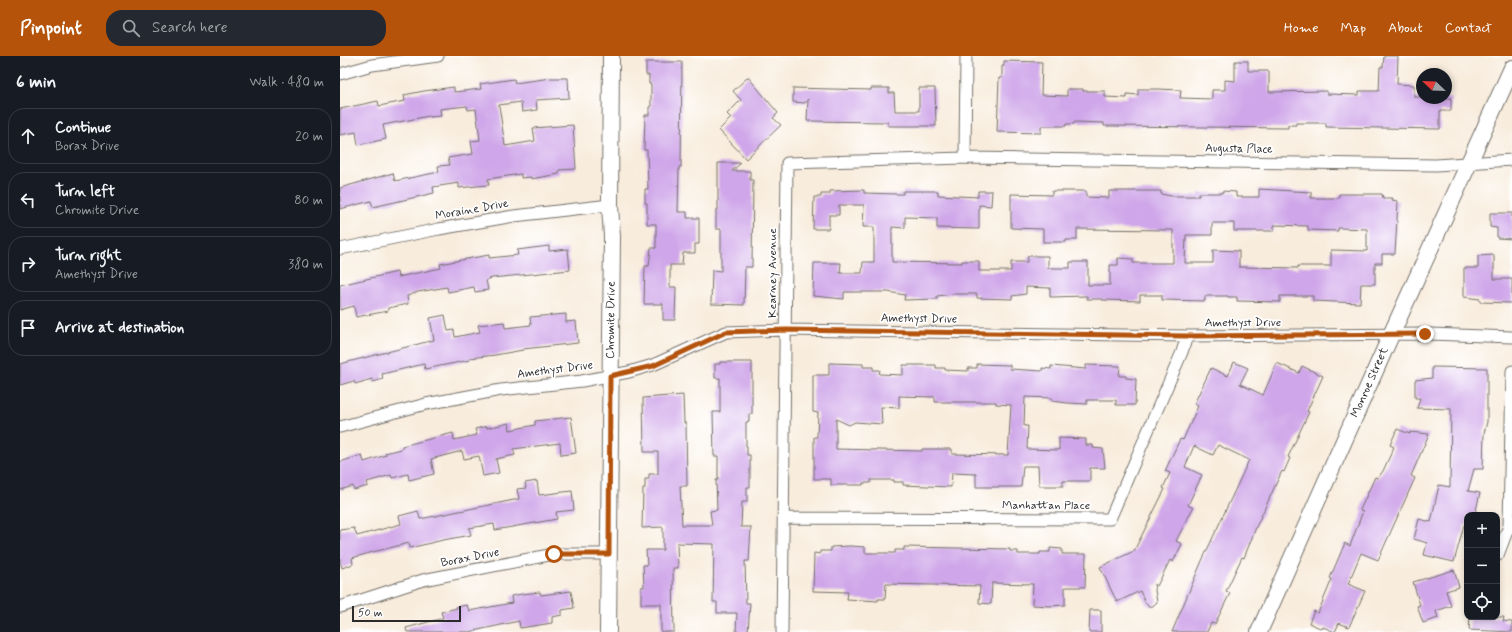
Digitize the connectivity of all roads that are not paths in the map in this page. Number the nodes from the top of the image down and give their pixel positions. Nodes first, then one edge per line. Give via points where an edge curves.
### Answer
1 (438, 56) edge
2 (611, 56) edge
3 (966, 56) edge
4 (1512, 68) edge
5 (340, 74) edge
6 (965, 158) junction
7 (1512, 160) edge
8 (1470, 163) junction
9 (610, 205) junction
10 (340, 249) edge
11 (786, 330) junction
12 (1391, 335) junction
13 (1187, 336) junction
14 (1512, 337) edge
15 (1512, 372) edge
16 (610, 376) junction
17 (340, 427) edge
18 (783, 518) junction
19 (1500, 550) edge
20 (609, 554) junction
21 (340, 607) edge
22 (608, 632) edge
23 (782, 632) edge
24 (1259, 632) edge

1 - 5 street via 372,65
2 - 9 main road, Chromite Drive
3 - 6 street
4 - 8 main road, Monroe Street
6 - 8 street, Augusta Place via 1436,165
6 - 11 street, Kearney Avenue via 787,163
7 - 8 street, Augusta Place
8 - 12 main road, Monroe Street
9 - 10 street, Moraine Drive via 507,217
9 - 16 main road, Chromite Drive
11 - 13 street, Amethyst Drive
11 - 16 street, Amethyst Drive via 726,332 653,366
11 - 18 street, Kearney Avenue
12 - 13 street, Amethyst Drive
12 - 14 street, Amethyst Drive
12 - 24 main road, Monroe Street
13 - 18 street, Manhattan Place via 1110,519
15 - 19 street via 1509,526
16 - 17 street, Amethyst Drive via 494,391 426,404
16 - 20 main road, Chromite Drive
18 - 23 street, Kearney Avenue
20 - 21 street, Borax Drive via 554,554 423,580
20 - 22 main road, Chromite Drive

